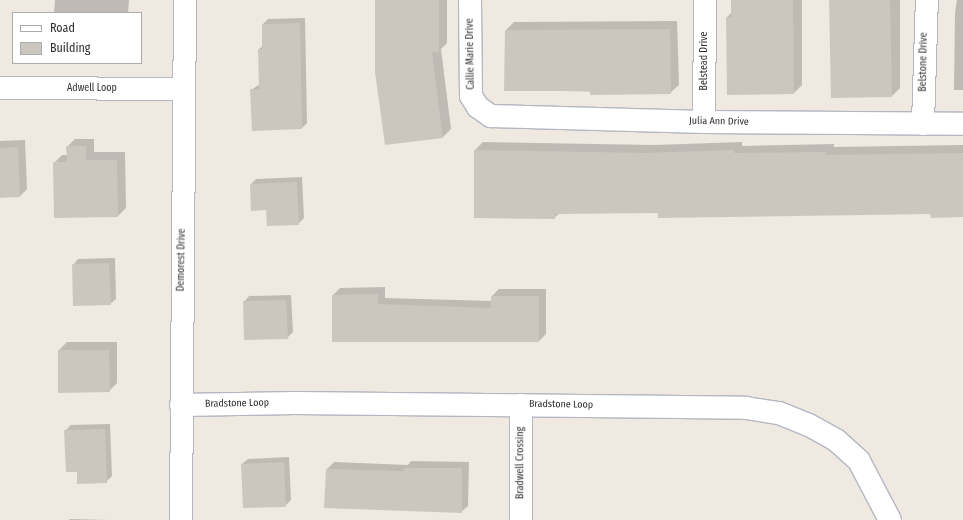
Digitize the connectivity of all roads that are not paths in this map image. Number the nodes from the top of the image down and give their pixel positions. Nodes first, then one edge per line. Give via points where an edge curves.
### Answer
1 (184, 0) edge
2 (470, 0) edge
3 (705, 0) edge
4 (927, 0) edge
5 (0, 88) edge
6 (184, 89) junction
7 (478, 107) joint
8 (704, 122) junction
9 (922, 124) junction
10 (963, 124) edge
11 (181, 405) junction
12 (521, 405) junction
13 (181, 520) edge
14 (521, 520) edge
15 (890, 520) edge

1 - 6 street, Demorest Drive
2 - 7 street, Callie Marie Drive via 471,96
3 - 8 street, Belstead Drive
4 - 9 street, Belstone Drive
5 - 6 street, Adwell Loop
6 - 11 street, Demorest Drive
7 - 8 street, Julia Ann Drive via 491,116
8 - 9 street, Julia Ann Drive
9 - 10 street, Julia Ann Drive
11 - 12 street, Bradstone Loop
11 - 13 street, Demorest Drive
12 - 14 street, Bradwell Crossing
12 - 15 street, Bradstone Loop via 746,408 779,413 836,440 859,461

